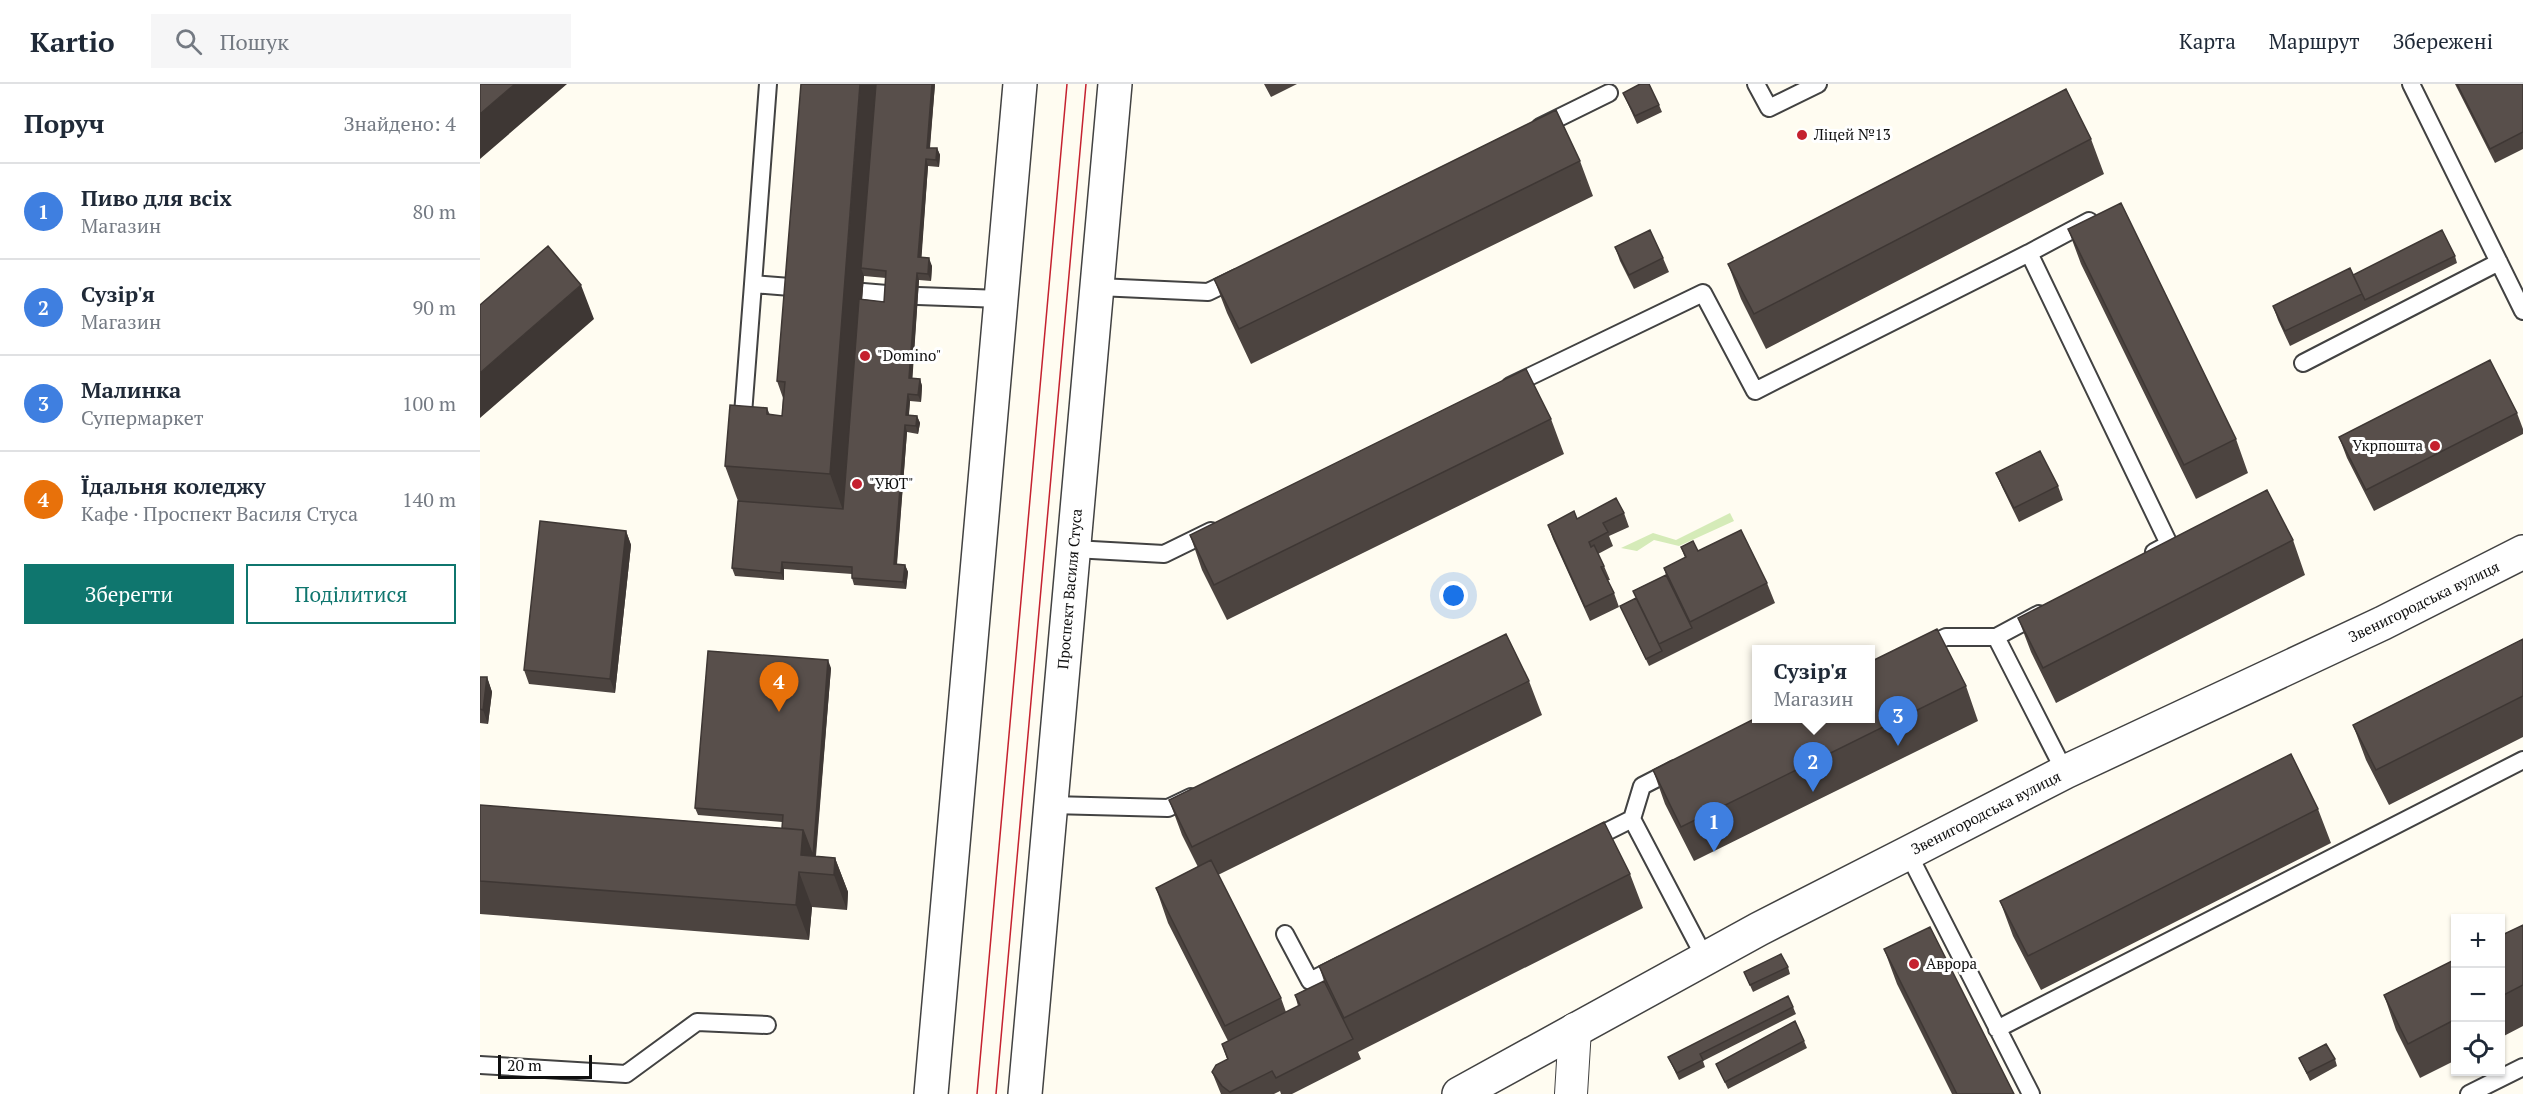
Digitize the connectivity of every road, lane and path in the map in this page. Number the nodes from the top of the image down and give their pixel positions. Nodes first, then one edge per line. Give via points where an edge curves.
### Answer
1 (768, 84) edge
2 (1020, 84) edge
3 (1115, 84) edge
4 (1756, 84) edge
5 (1818, 84) edge
6 (2411, 84) edge
7 (1609, 93) dead end
8 (1525, 134) edge
9 (2102, 214) edge
10 (2029, 253) junction
11 (2499, 262) junction
12 (1249, 272) edge
13 (753, 284) junction
14 (1098, 287) junction
15 (803, 288) edge
16 (863, 292) dead end
17 (887, 294) edge
18 (918, 296) edge
19 (1001, 299) junction
20 (2523, 311) edge
21 (2303, 363) dead end
22 (1494, 394) edge
23 (742, 429) edge
24 (1225, 524) edge
25 (1074, 549) junction
26 (2523, 552) edge
27 (2140, 560) edge
28 (2054, 606) edge
29 (1996, 637) junction
30 (1909, 653) edge
31 (1694, 760) edge
32 (2523, 760) edge
33 (2065, 772) junction
34 (1203, 790) edge
35 (1051, 805) junction
36 (1632, 819) junction
37 (1572, 850) edge
38 (1908, 853) junction
39 (1285, 933) dead end
40 (1705, 958) junction
41 (1353, 959) edge
42 (767, 1025) dead end
43 (1575, 1029) junction
44 (1997, 1029) junction
45 (480, 1065) edge
46 (2523, 1067) edge
47 (931, 1094) edge
48 (1025, 1094) edge
49 (1459, 1094) edge
50 (1571, 1094) edge
51 (2031, 1094) edge
52 (2469, 1094) edge

1 - 13 lane
2 - 19 street
3 - 14 street, Проспект Василя Стуса
4 - 5 lane via 1769,108
6 - 11 lane
7 - 8 lane
9 - 10 lane
10 - 22 lane via 1755,391 1703,292
10 - 27 lane via 2169,544
11 - 20 lane
11 - 21 lane
12 - 14 lane via 1208,292
13 - 15 lane
13 - 23 lane
14 - 25 street, Проспект Василя Стуса
16 - 17 lane
18 - 19 lane
19 - 47 street
24 - 25 lane via 1164,554
25 - 35 street, Проспект Василя Стуса
26 - 33 street, Звенигородська вулиця via 2383,623
28 - 29 lane
29 - 30 lane via 1946,637
29 - 33 lane
31 - 36 lane via 1642,786
32 - 44 lane
33 - 38 street, Звенигородська вулиця
34 - 35 lane via 1168,808
35 - 48 street, Проспект Василя Стуса
36 - 37 lane
36 - 40 lane
38 - 40 street, Звенигородська вулиця
38 - 44 lane
39 - 41 lane via 1310,981
40 - 43 street, Звенигородська вулиця
42 - 45 lane via 697,1022 626,1074
43 - 49 street, Звенигородська вулиця
43 - 50 street
44 - 51 lane
46 - 52 lane

